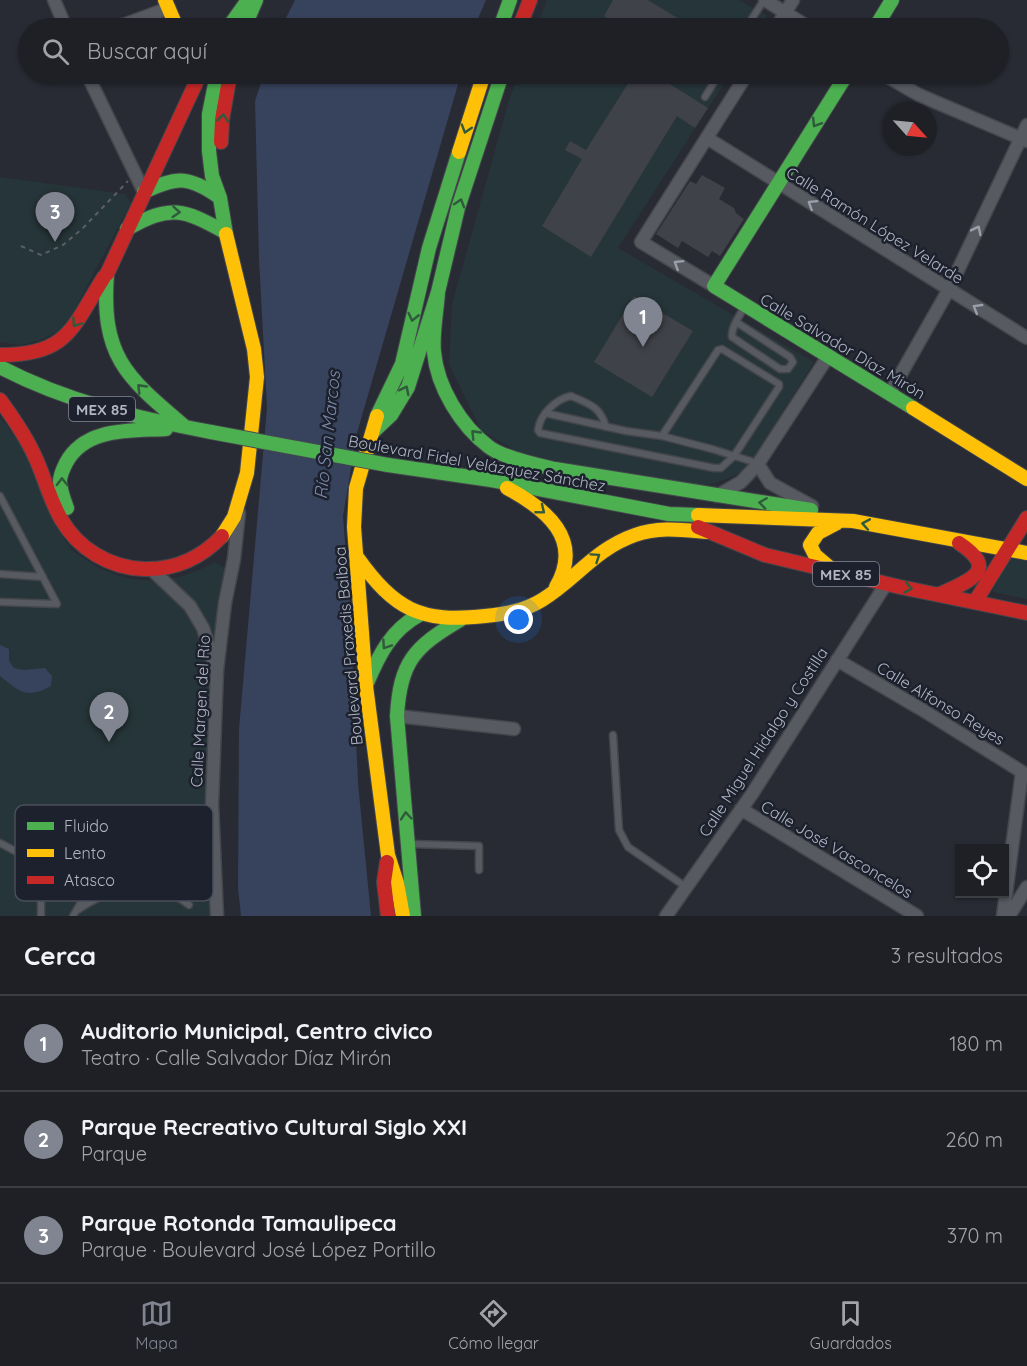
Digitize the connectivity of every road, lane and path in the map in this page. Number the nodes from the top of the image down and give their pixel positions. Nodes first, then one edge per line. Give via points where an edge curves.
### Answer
1 (54, 0) edge
2 (248, 0) edge
3 (256, 0) edge
4 (510, 0) edge
5 (530, 0) edge
6 (765, 0) edge
7 (794, 0) edge
8 (892, 0) edge
9 (167, 4) edge
10 (239, 4) edge
11 (786, 13) junction
12 (62, 18) edge
13 (137, 18) edge
14 (173, 18) edge
15 (227, 18) edge
16 (233, 18) edge
17 (248, 18) edge
18 (504, 18) edge
19 (523, 18) edge
20 (753, 18) edge
21 (783, 18) edge
22 (794, 18) edge
23 (881, 18) edge
24 (92, 84) edge
25 (194, 84) edge
26 (215, 84) edge
27 (228, 84) edge
28 (481, 84) edge
29 (499, 84) edge
30 (713, 84) edge
31 (741, 84) edge
32 (841, 84) edge
33 (899, 84) edge
34 (705, 97) dead end
35 (1027, 125) edge
36 (706, 138) junction
37 (1024, 140) edge
38 (135, 171) junction
39 (779, 183) junction
40 (144, 192) junction
41 (219, 197) junction
42 (127, 230) junction
43 (225, 232) junction
44 (21, 246) dead end
45 (107, 273) junction
46 (714, 286) junction
47 (948, 291) junction
48 (438, 292) junction
49 (746, 306) junction
50 (736, 322) junction
51 (1027, 338) edge
52 (0, 355) edge
53 (829, 355) junction
54 (0, 367) edge
55 (890, 393) junction
56 (0, 400) edge
57 (545, 413) junction
58 (185, 427) junction
59 (606, 427) junction
60 (370, 436) junction
61 (662, 436) junction
62 (734, 456) junction
63 (758, 464) junction
64 (1027, 479) edge
65 (491, 480) junction
66 (0, 496) edge
67 (717, 496) junction
68 (239, 508) junction
69 (821, 511) junction
70 (673, 514) junction
71 (1027, 518) edge
72 (838, 521) junction
73 (708, 532) junction
74 (951, 538) junction
75 (76, 539) junction
76 (1007, 549) junction
77 (1027, 552) edge
78 (356, 556) junction
79 (151, 569) junction
80 (835, 572) junction
81 (0, 574) edge
82 (43, 577) junction
83 (885, 584) junction
84 (551, 593) junction
85 (940, 594) junction
86 (0, 602) edge
87 (975, 602) junction
88 (1027, 613) edge
89 (419, 615) junction
90 (460, 620) junction
91 (837, 660) junction
92 (217, 670) junction
93 (366, 687) junction
94 (397, 716) junction
95 (514, 729) dead end
96 (613, 735) dead end
97 (1025, 774) edge
98 (212, 804) edge
99 (741, 809) junction
100 (213, 826) edge
101 (0, 843) edge
102 (408, 843) junction
103 (15, 851) edge
104 (388, 855) junction
105 (479, 870) dead end
106 (686, 886) junction
107 (1027, 887) edge
108 (91, 901) edge
109 (183, 901) edge
110 (189, 905) dead end
111 (74, 913) edge
112 (217, 916) edge
113 (388, 916) edge
114 (403, 916) edge
115 (414, 916) edge
116 (666, 916) edge
117 (917, 916) edge
118 (1003, 916) edge
119 (1009, 916) edge

1 - 12 street
2 - 10 main road
3 - 17 main road
4 - 18 main road
5 - 19 main road
6 - 11 street
6 - 20 lane
7 - 11 street
8 - 23 main road
9 - 13 street
9 - 14 main road
10 - 15 main road
10 - 16 main road
11 - 21 street
11 - 22 street
24 - 38 street
25 - 40 main road
26 - 41 main road via 209,112 211,175
41 -> 27 main road via 223,176 222,120
28 -> 60 main road, Boulevard Praxedis Balboa via 429,248 402,364
48 -> 29 main road, Boulevard Praxedis Balboa via 458,208
30 - 34 lane
31 - 36 street
32 -> 39 main road
33 - 37 street
35 - 37 street
36 - 39 street, Calle Ramón López Velarde
46 -> 36 street, Calle Salvador Díaz Mirón via 641,242
47 -> 37 street
38 - 40 street
38 - 44 path via 63,245 41,255
39 - 46 main road
47 -> 39 street, Calle Ramón López Velarde
40 - 41 main road via 166,181 181,179 199,183
40 - 42 main road
41 - 43 main road
42 -> 43 main road via 154,214 175,212 189,213
42 - 45 main road
43 - 68 main road via 257,376 250,465
45 -> 52 main road via 66,337 41,351
58 -> 45 main road via 124,370 105,322
46 - 49 main road, Calle Salvador Díaz Mirón
51 -> 47 street, Calle Ramón López Velarde
47 - 55 street
60 -> 48 main road, Boulevard Praxedis Balboa via 391,415 408,387
67 -> 48 main road via 530,464 490,448 463,421 441,383 434,352
49 - 50 lane
49 - 53 main road, Calle Salvador Díaz Mirón
50 - 50 lane via 790,357 793,362 788,369 780,369 732,337
53 - 55 main road, Calle Salvador Díaz Mirón
53 - 63 street
54 - 58 main road, Boulevard Fidel Velázquez Sánchez / MEX 85 via 24,381 89,406
55 - 64 main road, Calle Salvador Díaz Mirón
56 - 75 main road via 33,450 60,519
57 - 59 lane
57 - 59 lane via 571,396 594,406
57 - 62 lane via 538,425 540,434 714,468 721,468
58 - 65 main road, Boulevard Fidel Velázquez Sánchez / MEX 85, bridge
75 -> 58 main road via 60,478 72,453 95,437
59 - 61 lane
60 - 78 main road, Boulevard Praxedis Balboa via 356,488
61 - 62 lane
61 - 62 lane via 718,350 726,349 779,384
62 - 63 lane
63 - 67 street via 741,482
63 - 69 street via 770,483
65 - 70 main road, Boulevard Fidel Velázquez Sánchez / MEX 85
65 -> 84 main road via 548,514 561,530 564,563 560,582
66 - 82 lane
69 -> 67 main road
68 - 79 main road via 225,534 204,554 185,563
68 - 92 street, Calle Margen del Río
69 - 72 main road via 829,512
70 - 72 main road, Boulevard Fidel Velázquez Sánchez / MEX 85
70 - 73 main road, Boulevard Fidel Velázquez Sánchez / MEX 85
71 - 76 main road
74 -> 72 main road, Boulevard Fidel Velázquez Sánchez / MEX 85
72 - 80 main road via 835,526 820,530 810,545 815,555
73 - 80 main road, Boulevard Fidel Velázquez Sánchez / MEX 85 via 765,555
84 -> 73 main road via 594,557 628,538 657,528
74 - 76 main road, Boulevard Fidel Velázquez Sánchez / MEX 85
74 - 85 main road via 975,552 980,569 971,581
75 - 79 main road via 112,564
76 - 77 main road, Boulevard Fidel Velázquez Sánchez / MEX 85
76 - 87 main road
78 - 89 main road via 384,593
78 - 93 main road, Boulevard Praxedis Balboa
79 - 92 street via 190,606
80 - 83 main road, Boulevard Fidel Velázquez Sánchez / MEX 85
81 - 82 lane
82 - 86 lane via 57,604
83 -> 85 main road, Boulevard Fidel Velázquez Sánchez / MEX 85
83 - 91 street, Calle Miguel Hidalgo y Costilla
84 - 90 main road via 533,605 508,613
85 - 87 main road, Boulevard Fidel Velázquez Sánchez / MEX 85
87 - 88 main road, Boulevard Fidel Velázquez Sánchez / MEX 85
89 - 90 main road
89 -> 93 main road via 409,619 386,644
90 - 94 main road via 420,646 404,668 397,694
91 - 97 street, Calle Alfonso Reyes
91 - 99 street, Calle Miguel Hidalgo y Costilla
92 - 98 street, Calle Margen del Río
93 - 104 main road, Boulevard Praxedis Balboa
94 - 95 street
102 -> 94 main road
96 - 106 lane via 619,830 628,847
97 - 118 street
99 - 106 street, Calle Miguel Hidalgo y Costilla
99 - 117 street, Calle José Vasconcelos
100 - 112 street, Calle Margen del Río
101 - 103 lane
102 - 105 lane via 479,846
102 - 115 main road
104 - 113 main road, Boulevard Praxedis Balboa via 384,882
104 - 114 main road, Boulevard Praxedis Balboa
106 - 116 street, Calle Miguel Hidalgo y Costilla
107 - 119 street
108 - 111 lane
109 - 110 lane

